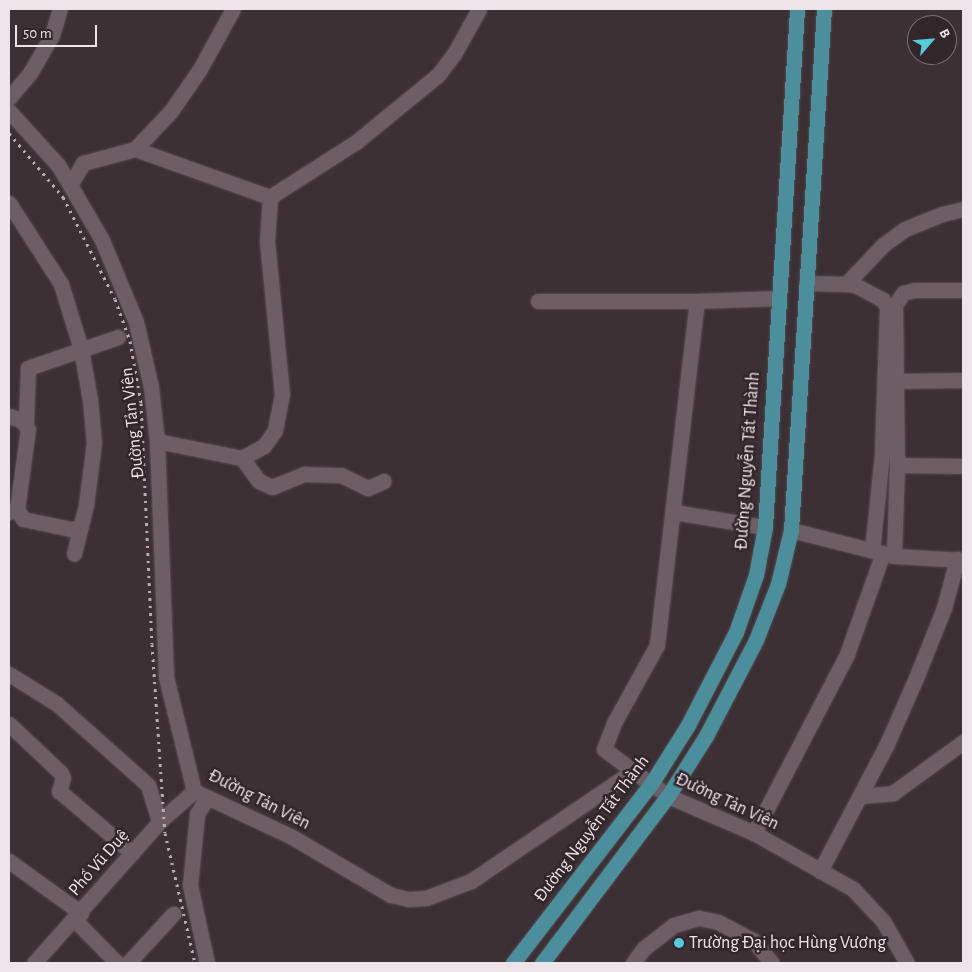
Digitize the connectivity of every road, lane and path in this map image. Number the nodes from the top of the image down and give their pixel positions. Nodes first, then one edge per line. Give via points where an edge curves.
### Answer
1 (60, 9) edge
2 (233, 9) edge
3 (479, 9) edge
4 (797, 9) edge
5 (824, 9) edge
6 (9, 98) edge
7 (9, 111) edge
8 (135, 149) junction
9 (70, 185) junction
10 (270, 197) junction
11 (9, 203) edge
12 (963, 210) edge
13 (806, 282) junction
14 (846, 284) junction
15 (963, 290) edge
16 (778, 298) junction
17 (538, 301) dead end
18 (697, 301) junction
19 (118, 336) dead end
20 (80, 349) junction
21 (963, 380) edge
22 (897, 381) junction
23 (9, 416) edge
24 (26, 424) junction
25 (158, 441) junction
26 (242, 458) junction
27 (897, 465) junction
28 (963, 466) edge
29 (384, 481) dead end
30 (13, 511) edge
31 (674, 512) junction
32 (81, 526) junction
33 (765, 527) junction
34 (791, 530) junction
35 (883, 553) junction
36 (74, 554) dead end
37 (960, 560) edge
38 (11, 682) edge
39 (9, 724) edge
40 (963, 742) edge
41 (633, 771) junction
42 (651, 784) junction
43 (200, 794) junction
44 (668, 796) junction
45 (861, 796) junction
46 (159, 822) junction
47 (754, 833) junction
48 (132, 853) junction
49 (9, 861) edge
50 (820, 871) junction
51 (174, 914) dead end
52 (78, 916) junction
53 (34, 963) edge
54 (117, 963) edge
55 (128, 963) edge
56 (208, 963) edge
57 (513, 963) edge
58 (542, 963) edge
59 (633, 963) edge
60 (772, 963) edge
61 (907, 963) edge

1 - 6 street via 52,35 30,73
2 - 8 street via 195,76 160,124
3 - 10 street via 454,54 438,75 356,142
4 - 16 main road, Đường Nguyễn Tất Thành
5 - 13 main road
7 - 9 street, Đường Tản Viên via 58,165
8 - 9 street via 83,163
8 - 10 street
9 - 25 street, Đường Tản Viên via 102,240 136,322 151,387
10 - 26 street via 267,242 279,351 281,413 264,446
11 - 20 street via 61,284
12 - 14 street via 942,214 905,229 883,245
13 - 14 street
13 - 34 main road
14 - 35 street via 877,297 887,308 882,454
15 - 22 street via 903,293 895,305
16 - 18 street
16 - 33 main road, Đường Nguyễn Tất Thành
17 - 18 street
18 - 31 street
19 - 20 street
20 - 24 street via 28,368
20 - 32 street via 94,443
21 - 22 street
22 - 27 street
23 - 24 street
24 - 30 street
25 - 26 street
25 - 43 street, Đường Tản Viên via 166,677
26 - 29 street via 259,481 272,486 304,474 341,474 368,488
27 - 28 street
27 - 35 street
30 - 32 street via 23,519 71,529
31 - 33 street
31 - 41 street via 657,645 615,721 604,749
32 - 36 street
33 - 42 main road, Đường Nguyễn Tất Thành via 756,575 736,632 688,725
34 - 35 street
34 - 44 main road via 778,584 756,640 706,736
35 - 37 street
35 - 47 street via 846,654
37 - 45 street via 927,652
38 - 46 street via 75,719 148,785
39 - 48 street via 61,773 63,778 59,791
40 - 45 street via 893,793
41 - 42 street, Đường Tản Viên
41 - 43 street, Đường Tản Viên via 471,881 426,898 409,899 391,895 284,833
42 - 44 street, Đường Tản Viên
42 - 57 main road, Đường Nguyễn Tất Thành
43 - 46 street, Phố Vũ Duệ
43 - 56 street via 190,885
44 - 47 street, Đường Tản Viên
44 - 58 main road
45 - 50 street
46 - 48 street, Phố Vũ Duệ
47 - 50 street, Đường Tản Viên
48 - 52 street, Phố Vũ Duệ
49 - 52 street
50 - 61 street, Đường Tản Viên via 853,889 870,905
51 - 55 street
52 - 53 street, Phố Vũ Duệ
52 - 54 street
59 - 60 street via 644,949 674,924 699,918 718,922 754,941

